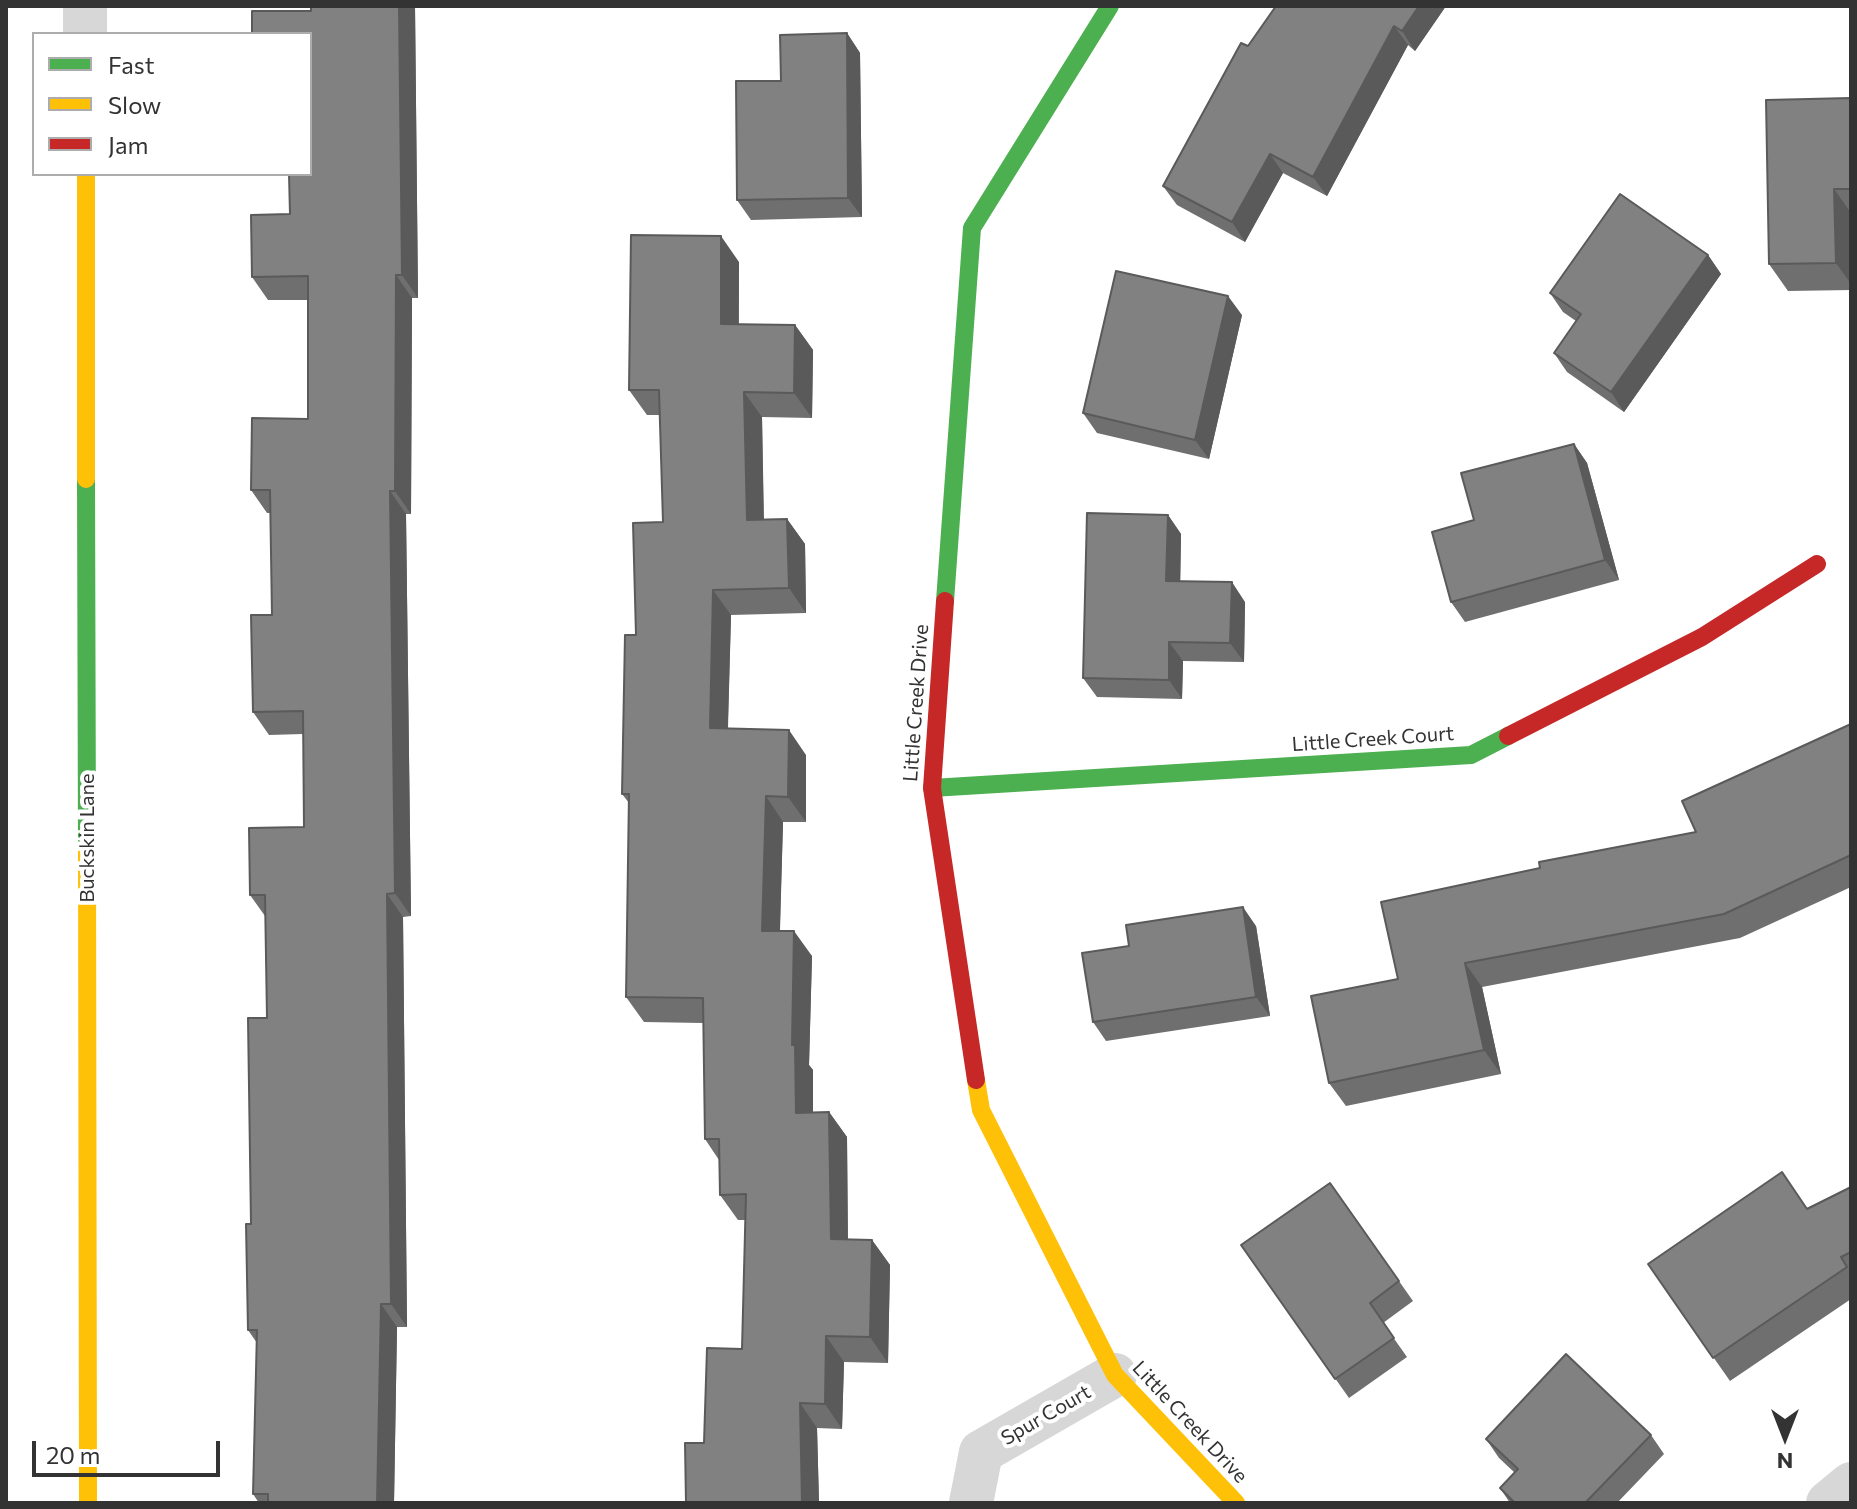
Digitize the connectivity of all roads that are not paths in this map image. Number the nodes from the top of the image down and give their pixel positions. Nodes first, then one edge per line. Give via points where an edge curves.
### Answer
1 (85, 6) edge
2 (1110, 6) edge
3 (85, 32) edge
4 (86, 176) edge
5 (1817, 564) dead end
6 (932, 788) junction
7 (1115, 1375) junction
8 (1851, 1484) edge
9 (88, 1503) edge
10 (971, 1503) edge
11 (1236, 1503) edge
12 (1828, 1503) edge

1 - 3 street
2 - 6 street, Little Creek Drive via 972,228
4 - 9 street, Buckskin Lane
5 - 6 street, Little Creek Court via 1702,637 1471,755
6 - 7 street, Little Creek Drive via 981,1110
7 - 10 street, Spur Court via 981,1452
7 - 11 street, Little Creek Drive
8 - 12 street

